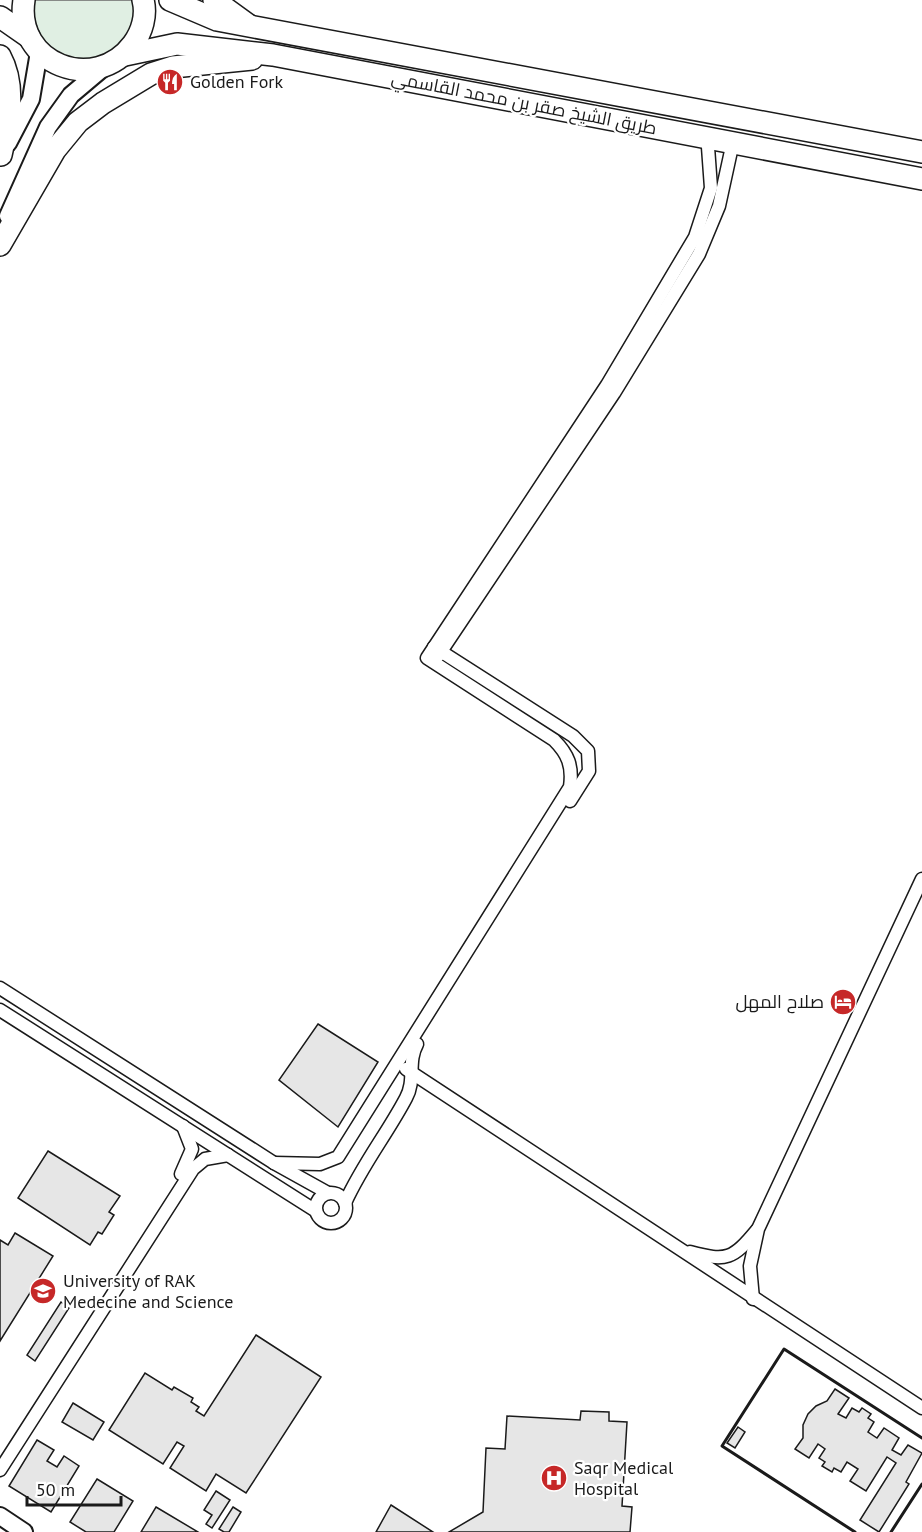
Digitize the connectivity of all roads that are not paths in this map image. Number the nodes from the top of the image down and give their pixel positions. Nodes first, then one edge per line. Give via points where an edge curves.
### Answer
1 (24, 0) edge
2 (143, 0) edge
3 (170, 0) edge
4 (214, 0) edge
5 (0, 17) edge
6 (250, 26) junction
7 (34, 44) junction
8 (125, 55) junction
9 (273, 55) junction
10 (0, 56) edge
11 (103, 68) junction
12 (708, 147) dead end
13 (731, 150) dead end
14 (922, 152) edge
15 (1, 157) edge
16 (922, 179) edge
17 (0, 233) edge
18 (0, 245) edge
19 (437, 654) junction
20 (922, 879) edge
21 (0, 988) edge
22 (0, 1010) edge
23 (397, 1063) junction
24 (410, 1072) junction
25 (183, 1126) junction
26 (228, 1155) junction
27 (274, 1162) junction
28 (328, 1193) junction
29 (345, 1203) junction
30 (316, 1211) junction
31 (758, 1229) junction
32 (680, 1250) junction
33 (753, 1299) junction
34 (922, 1408) edge
35 (0, 1457) edge
36 (0, 1470) edge
37 (0, 1516) edge
38 (0, 1528) edge
39 (6, 1532) edge
40 (24, 1532) edge

1 - 7 highway via 24,20
2 - 8 highway via 142,27
3 - 6 highway, طريق الشيخ صقر بن محمد القاسمي via 217,20
4 - 6 highway
5 - 7 highway
6 - 14 highway, طريق الشيخ صقر بن محمد القاسمي
7 - 11 highway via 57,65 80,71
7 - 15 main road via 31,99
8 - 9 highway, طريق الشيخ صقر بن محمد القاسمي via 177,44
8 - 11 highway
9 - 16 highway, طريق الشيخ صقر بن محمد القاسمي
9 - 18 highway via 173,67 151,74 103,103 78,122 56,150
10 - 15 highway via 7,69 10,90
11 - 17 main road via 71,95 48,127
12 - 19 street via 711,188 695,237 607,385
13 - 19 street via 719,206 699,254 615,393
19 - 23 street via 554,740 565,751 572,775 570,787
19 - 24 street via 573,736 588,750 591,760 589,771 416,1046
20 - 31 street
21 - 27 street
22 - 25 street
23 - 24 street
23 - 27 street via 338,1157 320,1164
24 - 29 street via 407,1097 362,1167
24 - 32 street
25 - 26 street
25 - 35 street via 192,1149 187,1165
26 - 30 street
26 - 36 street via 205,1158 193,1169
27 - 28 street
28 - 29 street via 335,1193
28 - 30 street via 320,1198
29 - 30 street via 342,1218 333,1223 322,1220
31 - 32 street via 740,1251 729,1257 714,1258
31 - 33 street via 750,1266
32 - 33 street
33 - 34 street
37 - 40 main road
38 - 39 main road

